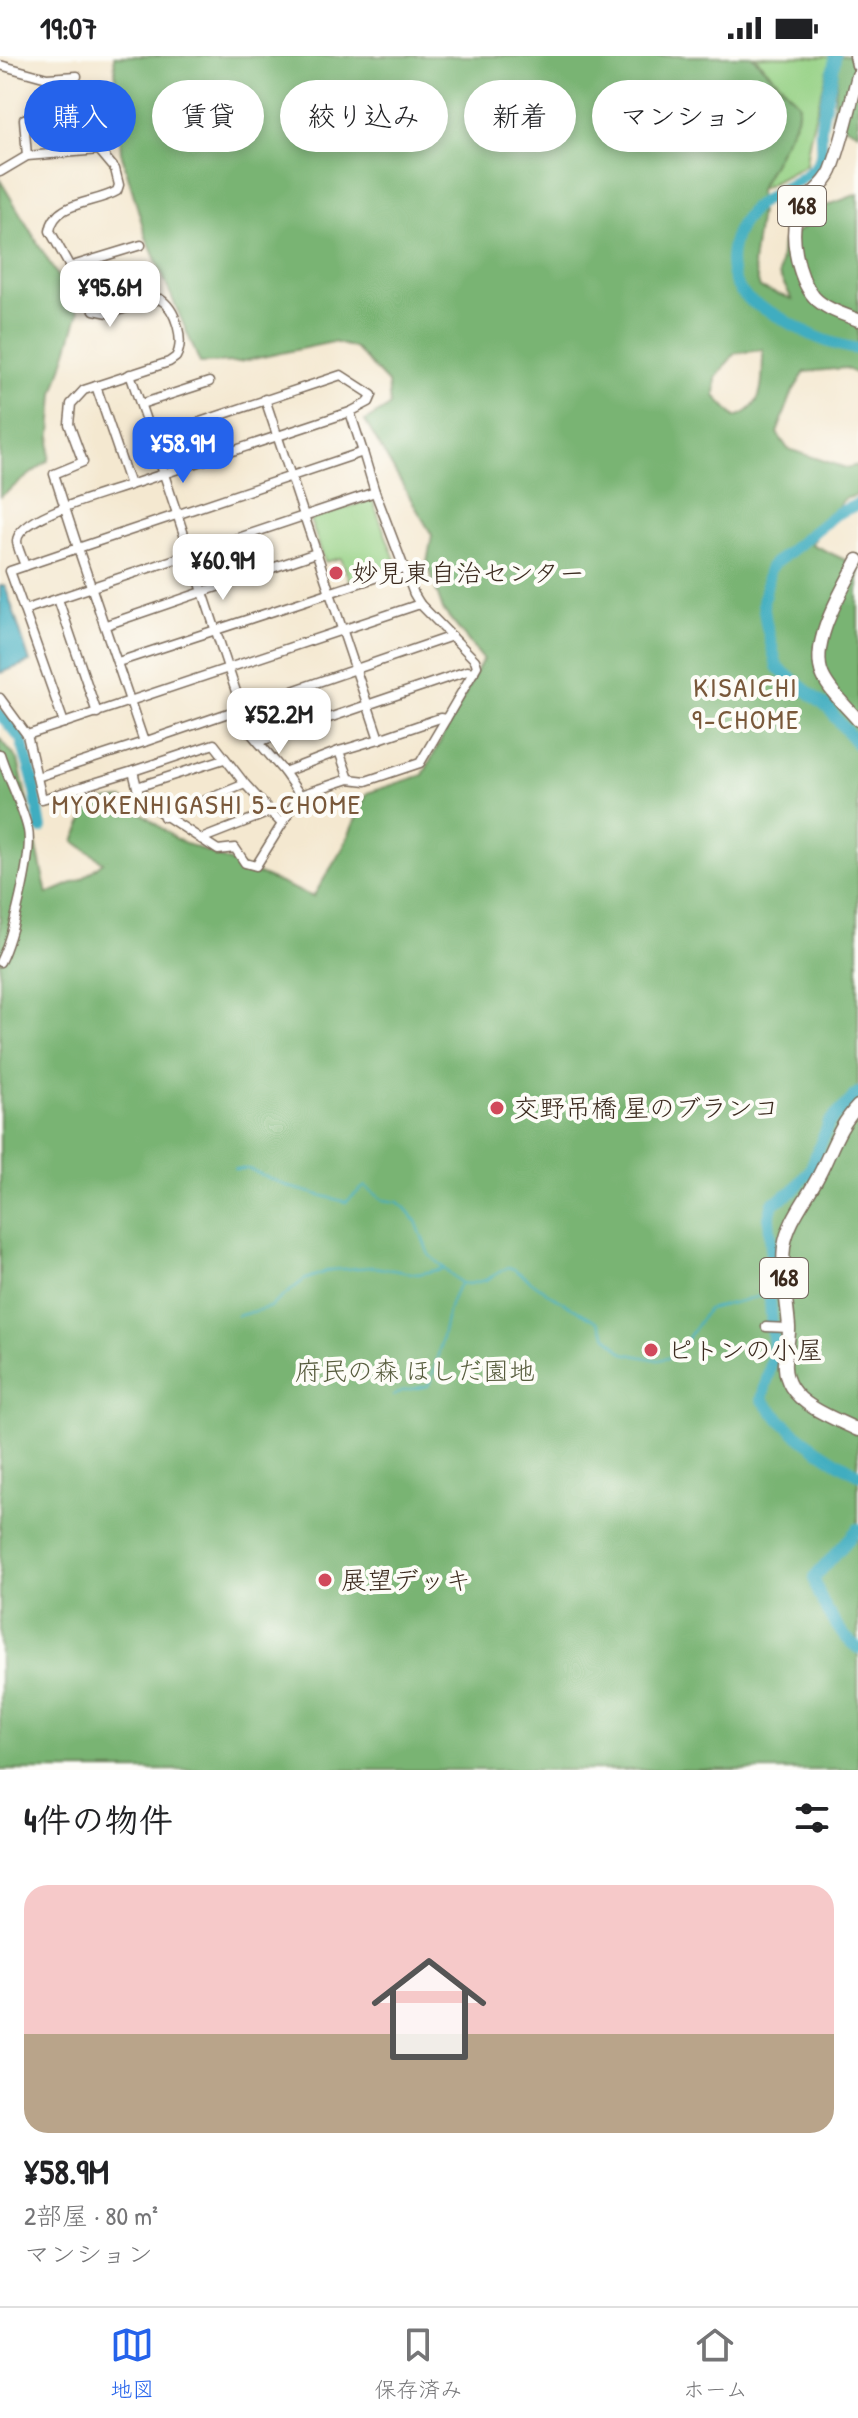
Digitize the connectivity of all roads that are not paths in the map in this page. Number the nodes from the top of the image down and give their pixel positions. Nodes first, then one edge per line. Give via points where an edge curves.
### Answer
1 (5, 56) edge
2 (856, 56) edge
3 (858, 65) edge
4 (0, 66) edge
5 (858, 75) edge
6 (77, 76) dead end
7 (27, 152) edge
8 (75, 152) edge
9 (101, 152) edge
10 (27, 156) junction
11 (0, 172) edge
12 (141, 245) dead end
13 (69, 267) junction
14 (858, 320) edge
15 (130, 374) junction
16 (209, 382) dead end
17 (96, 386) junction
18 (265, 399) junction
19 (141, 404) junction
20 (350, 412) junction
21 (277, 436) junction
22 (152, 438) junction
23 (363, 452) junction
24 (164, 475) junction
25 (291, 476) junction
26 (130, 485) junction
27 (375, 492) junction
28 (66, 507) junction
29 (178, 516) junction
30 (305, 518) junction
31 (78, 548) junction
32 (316, 553) junction
33 (190, 554) junction
34 (858, 560) edge
35 (25, 566) junction
36 (405, 568) junction
37 (10, 571) junction
38 (0, 574) edge
39 (92, 588) junction
40 (203, 592) junction
41 (329, 592) junction
42 (58, 599) junction
43 (420, 604) junction
44 (24, 610) junction
45 (106, 625) junction
46 (216, 631) junction
47 (342, 631) junction
48 (452, 636) junction
49 (118, 662) junction
50 (228, 668) junction
51 (356, 671) junction
52 (474, 672) junction
53 (0, 698) edge
54 (130, 702) junction
55 (367, 705) junction
56 (241, 709) junction
57 (97, 713) junction
58 (446, 719) junction
59 (858, 720) edge
60 (64, 723) junction
61 (27, 735) junction
62 (379, 739) junction
63 (144, 742) junction
64 (260, 743) junction
65 (339, 751) junction
66 (0, 754) edge
67 (224, 759) junction
68 (133, 771) junction
69 (284, 772) junction
70 (37, 777) junction
71 (349, 779) junction
72 (245, 784) junction
73 (137, 787) junction
74 (300, 795) junction
75 (270, 812) junction
76 (164, 817) junction
77 (282, 824) junction
78 (201, 839) junction
79 (0, 962) edge
80 (858, 1106) edge
81 (766, 1327) dead end
82 (786, 1328) junction
83 (858, 1430) edge

1 - 4 street
2 - 3 highway
4 - 6 street via 47,78
5 - 14 highway, 168 via 831,170 799,210 793,243 816,298
7 - 10 street
8 - 10 street
9 - 13 street via 115,169 117,191 64,210 51,222 50,231
10 - 11 street
12 - 13 street
13 - 15 street via 87,301 102,313 160,299 171,310 181,341 176,357
15 - 17 street
15 - 19 street
16 - 19 street
17 - 26 street
17 - 28 street via 71,404 69,424 83,462 54,474
18 - 20 street via 341,375 372,395
18 - 21 street
18 - 22 street
19 - 22 street
20 - 21 street
20 - 23 street
21 - 24 street
21 - 25 street
22 - 24 street
23 - 25 street
23 - 27 street
24 - 26 street
24 - 29 street
25 - 29 street
25 - 30 street
26 - 28 street
27 - 30 street
27 - 36 street
28 - 31 street
28 - 35 street via 39,516 19,535
29 - 31 street
29 - 33 street
30 - 32 street
30 - 33 street
31 - 35 street
31 - 39 street
32 - 40 street
32 - 41 street
33 - 39 street
33 - 40 street
34 - 59 highway via 820,640 818,657 825,681
35 - 37 street
36 - 41 street
36 - 43 street
37 - 38 street
37 - 44 street
39 - 42 street
39 - 45 street
40 - 45 street
40 - 46 street
41 - 46 street
41 - 47 street
42 - 44 street
42 - 57 street
43 - 47 street
43 - 48 street
44 - 60 street
45 - 49 street
46 - 49 street
46 - 50 street
47 - 50 street
47 - 51 street
48 - 51 street
48 - 52 street via 475,660
49 - 54 street
50 - 54 street
50 - 56 street
51 - 55 street
51 - 56 street
52 - 55 street
52 - 58 street
53 - 61 street
54 - 57 street
54 - 63 street
55 - 62 street
55 - 64 street
56 - 63 street
56 - 64 street
57 - 60 street
58 - 62 street
58 - 71 street via 420,763 366,781
60 - 61 street
61 - 70 street
62 - 65 street
63 - 70 street
64 - 69 street
65 - 69 street
65 - 71 street
66 - 79 street via 24,816 29,847 14,924
67 - 68 street via 214,744
67 - 72 street
67 - 73 street
68 - 70 street via 42,799
68 - 73 street
69 - 74 street
71 - 74 street
72 - 75 street
72 - 76 street
73 - 76 street via 140,799
74 - 77 street
75 - 77 street
75 - 78 street
76 - 78 street
77 - 78 street via 256,866 245,863 235,848 218,850
80 - 82 highway, 168 via 843,1122 789,1228 784,1251
81 - 82 street
82 - 83 highway, 168 via 783,1361 789,1384 812,1406

